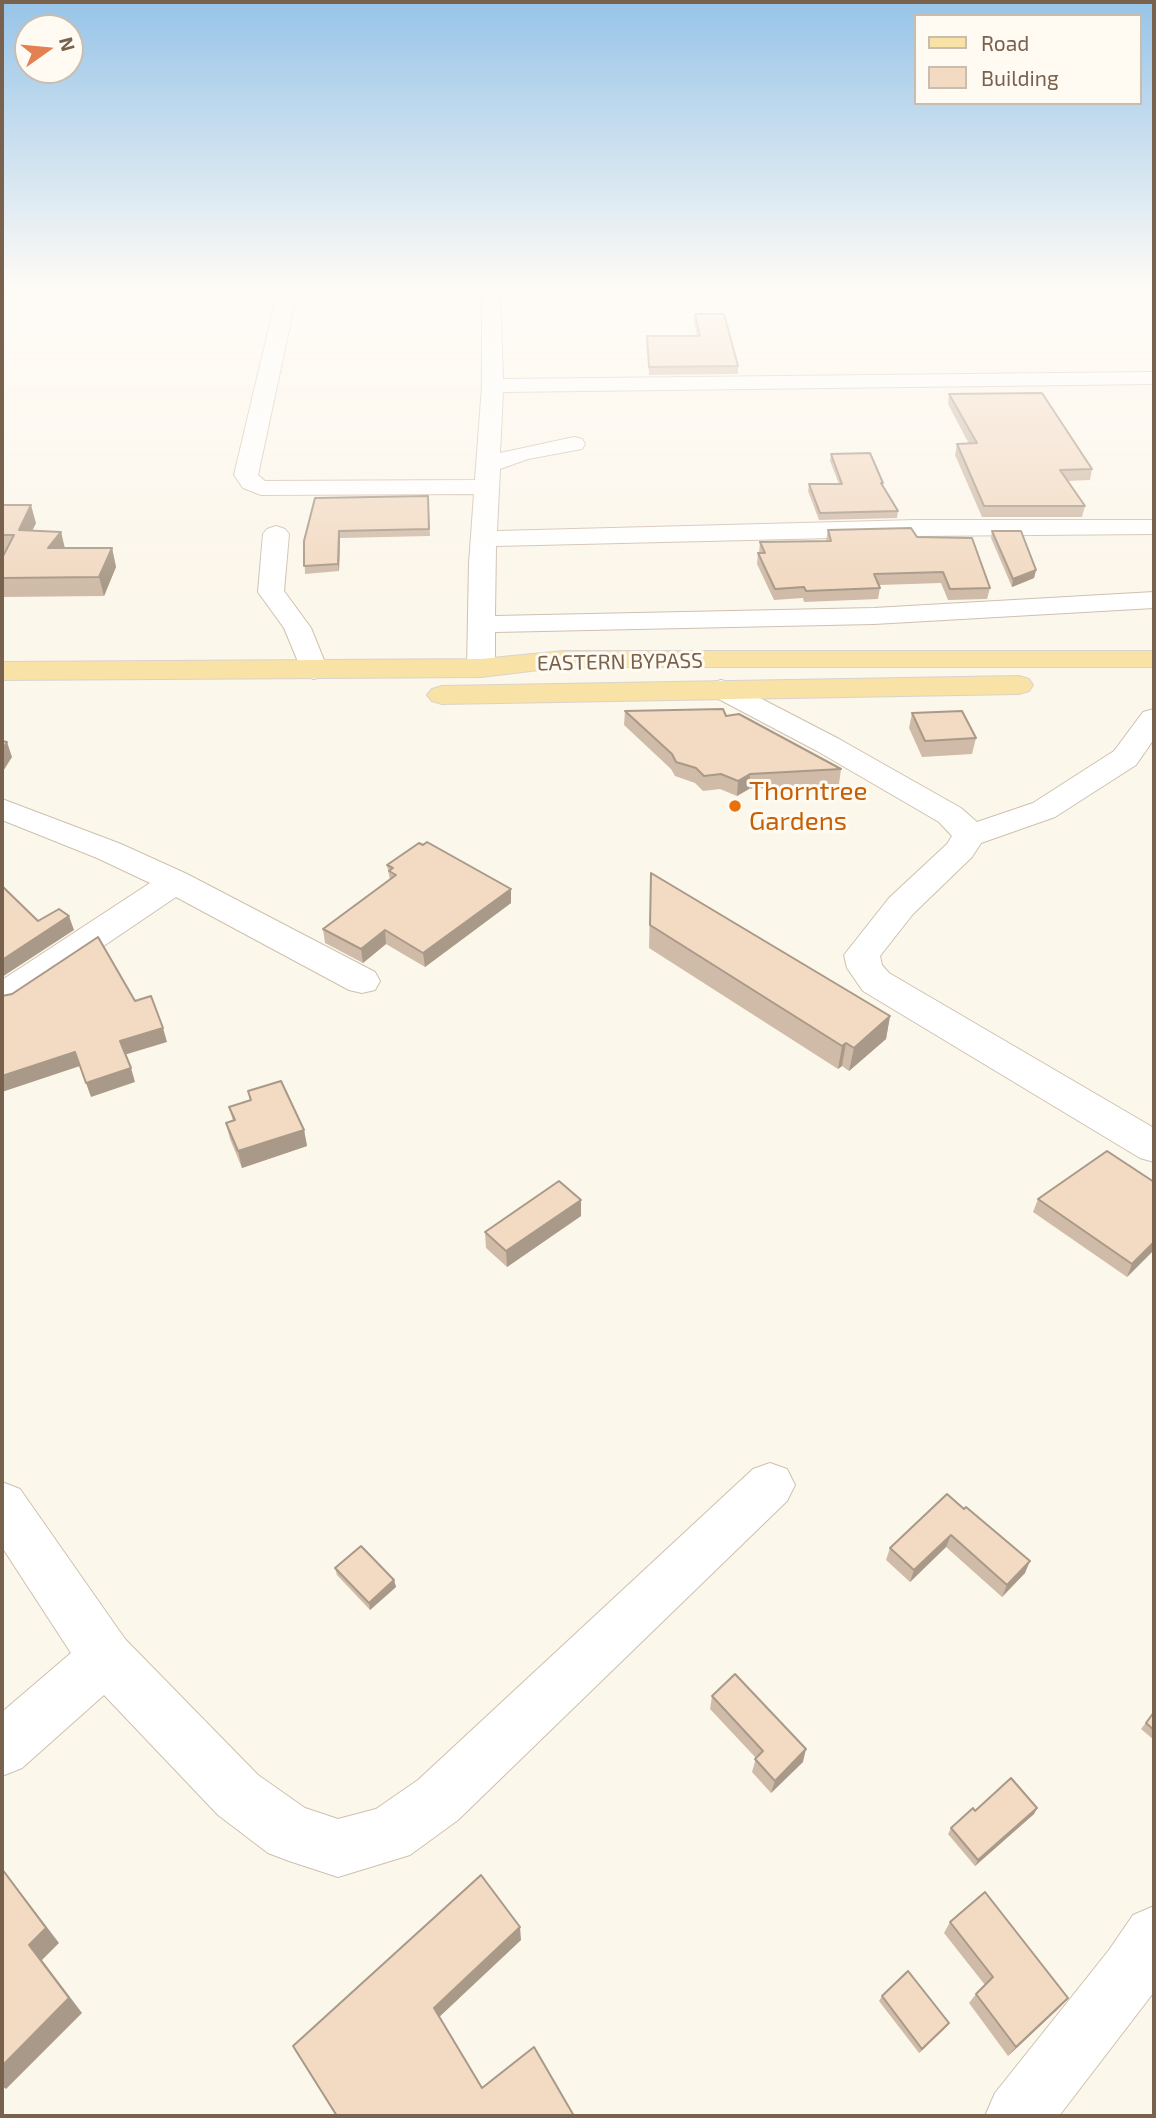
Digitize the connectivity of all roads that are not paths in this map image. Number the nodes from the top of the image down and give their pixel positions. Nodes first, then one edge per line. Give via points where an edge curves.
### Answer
1 (265, 389) edge
2 (492, 389) edge
3 (574, 444) dead end
4 (487, 476) junction
5 (1154, 527) edge
6 (276, 534) dead end
7 (484, 539) junction
8 (1154, 600) edge
9 (482, 624) junction
10 (1154, 659) edge
11 (481, 668) junction
12 (314, 670) junction
13 (2, 671) edge
14 (1154, 684) edge
15 (721, 689) junction
16 (2, 694) edge
17 (1154, 718) edge
18 (2, 809) edge
19 (968, 836) junction
20 (175, 882) junction
21 (362, 981) dead end
22 (2, 997) edge
23 (1154, 1147) edge
24 (770, 1485) dead end
25 (2, 1505) edge
26 (106, 1658) junction
27 (2, 1748) edge
28 (1154, 1936) edge
29 (1018, 2116) edge

1 - 4 street via 246,475 251,484 261,488
2 - 4 street
3 - 4 street via 524,453
4 - 7 street
5 - 7 street
6 - 12 street via 271,592 306,641
7 - 9 street
8 - 9 street via 874,616
9 - 11 street
10 - 11 main road, EASTERN BYPASS via 565,659
11 - 12 main road, EASTERN BYPASS
12 - 13 main road, EASTERN BYPASS
14 - 15 main road, EASTERN BYPASS
15 - 16 main road, EASTERN BYPASS via 466,695
15 - 19 street via 950,815
17 - 19 street via 1125,758 1044,810
18 - 20 street
19 - 23 street via 862,955 865,968 876,982
20 - 21 street
20 - 22 street
24 - 26 street via 438,1800 389,1834 338,1848 289,1832 238,1795
25 - 26 street
26 - 27 street
28 - 29 street

